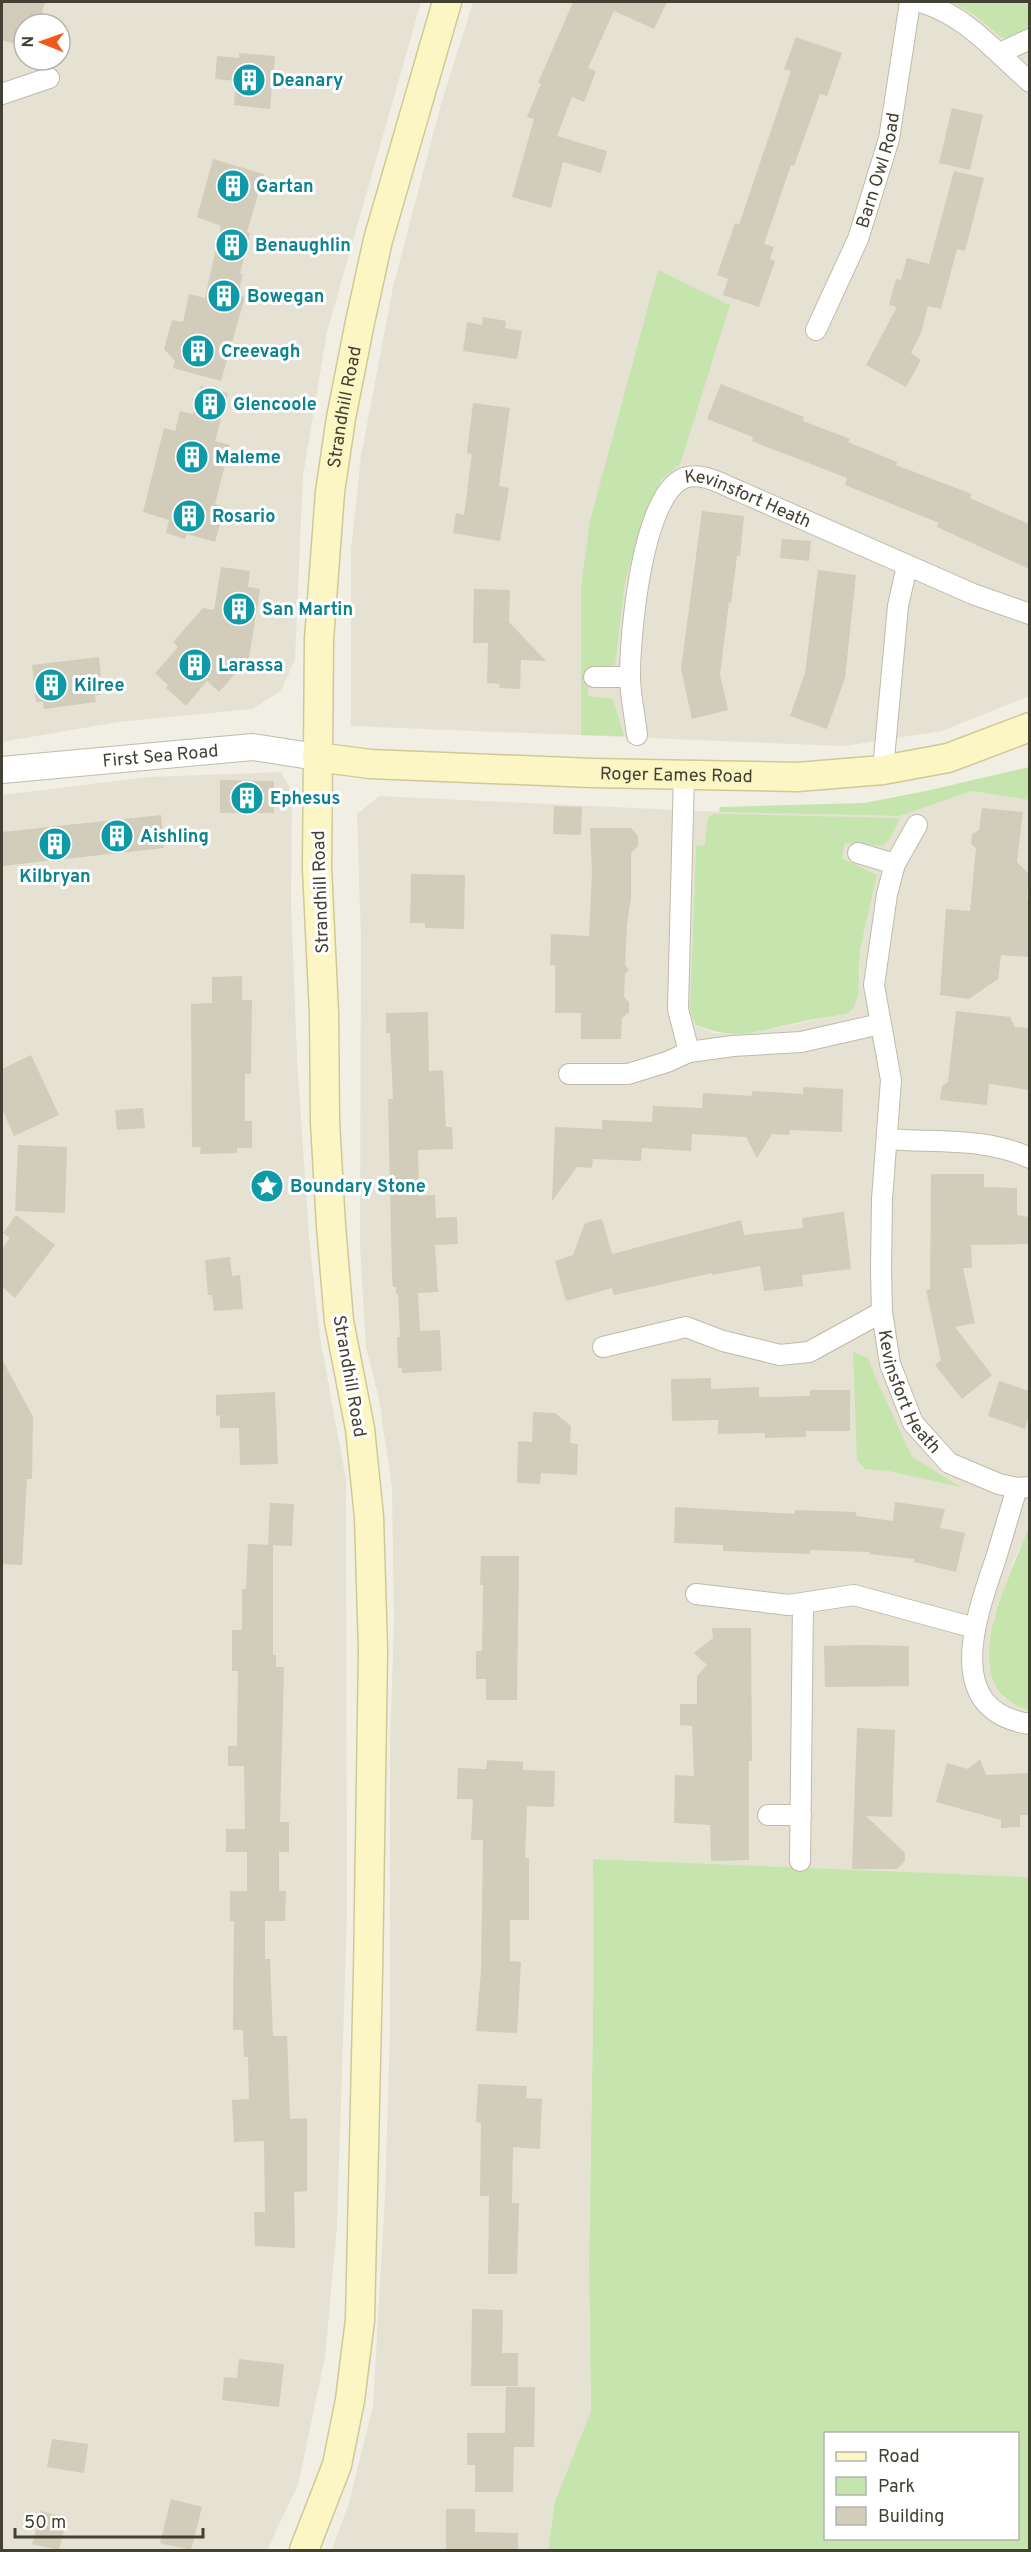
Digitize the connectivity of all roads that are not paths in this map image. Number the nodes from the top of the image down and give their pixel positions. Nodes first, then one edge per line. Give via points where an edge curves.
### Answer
1 (447, 2) edge
2 (910, 2) edge
3 (920, 2) edge
4 (1029, 39) edge
5 (1000, 53) junction
6 (49, 78) dead end
7 (1029, 82) edge
8 (2, 94) edge
9 (816, 330) dead end
10 (907, 566) junction
11 (1029, 614) edge
12 (594, 677) dead end
13 (630, 677) junction
14 (1029, 727) edge
15 (637, 735) dead end
16 (317, 757) junction
17 (2, 770) edge
18 (883, 770) junction
19 (684, 773) junction
20 (917, 825) dead end
21 (858, 853) dead end
22 (895, 864) junction
23 (880, 1024) junction
24 (689, 1052) junction
25 (569, 1074) dead end
26 (888, 1138) junction
27 (1029, 1158) edge
28 (882, 1312) junction
29 (603, 1347) dead end
30 (1023, 1487) edge
31 (696, 1594) dead end
32 (803, 1603) junction
33 (975, 1628) junction
34 (1029, 1724) edge
35 (768, 1815) dead end
36 (801, 1815) junction
37 (800, 1860) dead end
38 (304, 2550) edge

1 - 16 main road, Strandhill Road via 378,240 341,417 322,575
2 - 9 street, Barn Owl Road via 889,139 858,239
3 - 5 street via 936,6 963,22
4 - 5 street
5 - 7 street
6 - 8 street
10 - 11 street, Kevinsfort Heath
10 - 13 street, Kevinsfort Heath via 702,477 684,478 666,492 654,516 638,583
10 - 18 street via 898,606
12 - 13 street
13 - 15 street, Kevinsfort Heath
14 - 18 main road, Roger Eames Road via 948,758
16 - 17 street, First Sea Road via 253,747
16 - 19 main road, Roger Eames Road via 370,764
16 - 38 main road, Strandhill Road via 317,868 331,1226 339,1321 360,1429 369,1517 373,1650 360,2320 337,2465
18 - 19 main road, Roger Eames Road via 797,777
19 - 24 street via 678,1009
20 - 22 street, Kevinsfort Heath
21 - 22 street
22 - 23 street, Kevinsfort Heath via 874,985
23 - 24 street via 801,1042
23 - 26 street, Kevinsfort Heath via 891,1080
24 - 25 street via 628,1074
26 - 27 street via 967,1141
26 - 28 street, Kevinsfort Heath via 882,1199
28 - 29 street, Kevinsfort Heath via 809,1352 780,1355 686,1327
28 - 30 street, Kevinsfort Heath via 890,1364 913,1423 948,1463 999,1484
30 - 33 street, Kevinsfort Heath
31 - 32 street via 789,1605
32 - 33 street via 854,1595
32 - 36 street
33 - 34 street, Kevinsfort Heath via 970,1658 977,1691 994,1712
35 - 36 street
36 - 37 street

